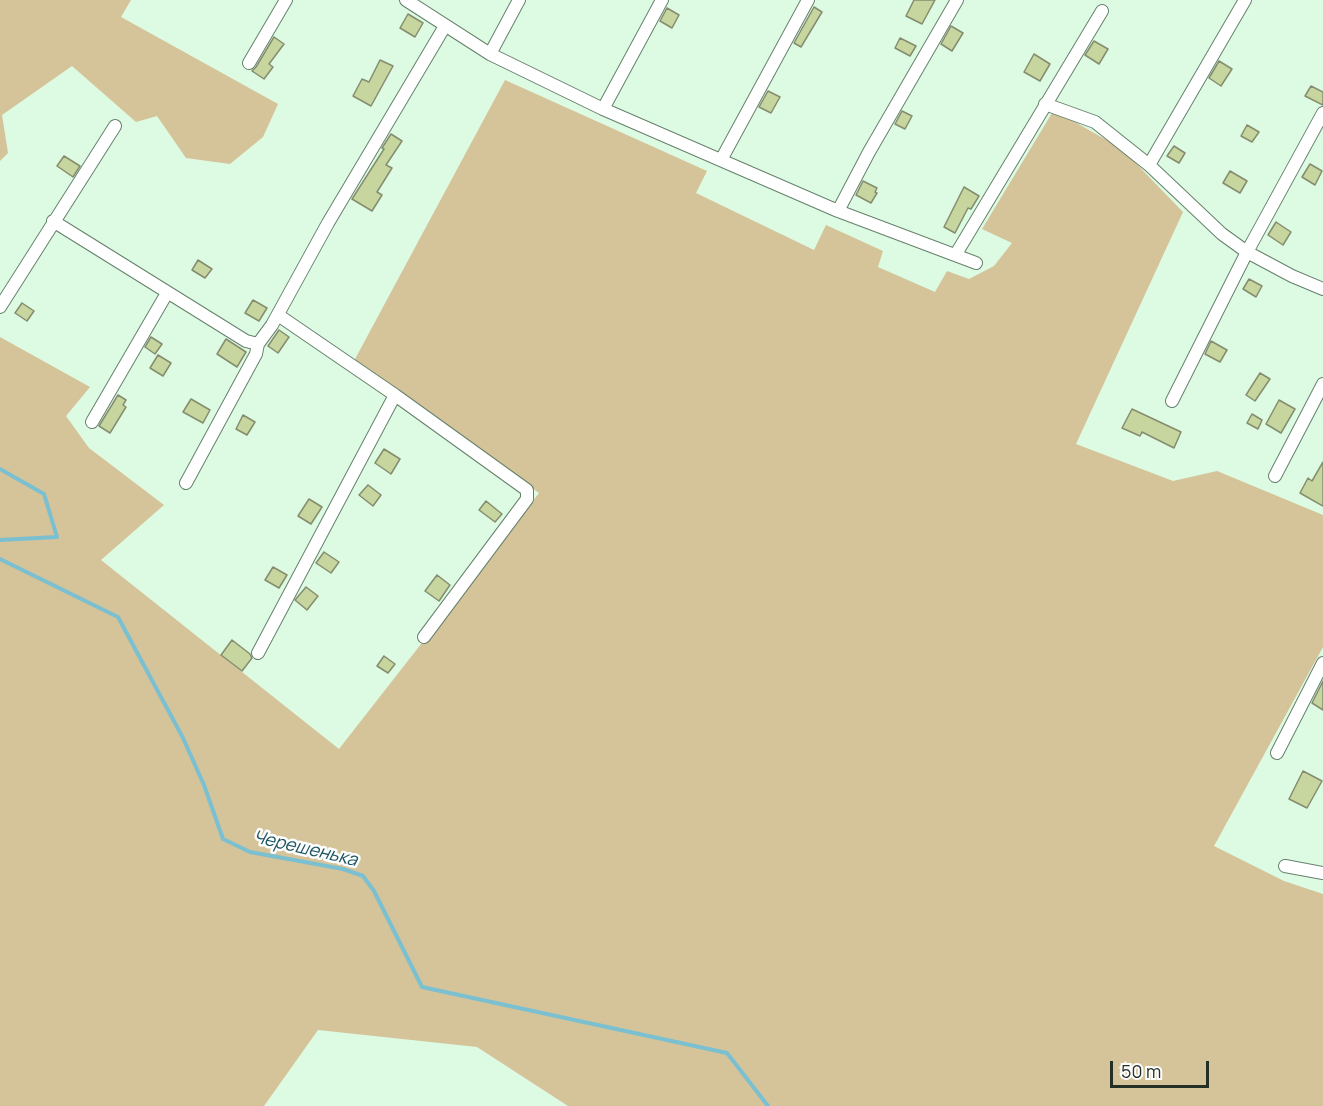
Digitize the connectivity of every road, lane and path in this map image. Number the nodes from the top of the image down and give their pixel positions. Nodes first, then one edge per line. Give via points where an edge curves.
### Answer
1 (286, 0) edge
2 (406, 0) edge
3 (519, 0) edge
4 (662, 0) edge
5 (808, 0) edge
6 (957, 0) edge
7 (1245, 0) edge
8 (1102, 11) dead end
9 (445, 26) junction
10 (490, 54) junction
11 (249, 63) dead end
12 (1045, 104) junction
13 (603, 109) junction
14 (1323, 112) edge
15 (115, 126) dead end
16 (721, 160) junction
17 (1149, 165) junction
18 (838, 211) junction
19 (53, 221) junction
20 (1247, 252) junction
21 (956, 254) junction
22 (976, 263) dead end
23 (1323, 289) edge
24 (167, 293) junction
25 (0, 307) edge
26 (278, 315) junction
27 (258, 344) junction
28 (1323, 384) edge
29 (395, 395) junction
30 (1172, 401) dead end
31 (92, 422) dead end
32 (1275, 476) dead end
33 (186, 483) dead end
34 (424, 637) dead end
35 (258, 653) dead end
36 (1323, 663) edge
37 (1277, 753) dead end
38 (1285, 866) dead end
39 (1323, 873) edge

1 - 11 street
2 - 9 street
3 - 10 street
4 - 13 street
5 - 16 street
6 - 18 street
7 - 17 street
8 - 12 street
9 - 10 street
9 - 26 street
10 - 13 street
12 - 17 street via 1095,122
12 - 21 street
13 - 16 street
14 - 20 street
15 - 19 street
16 - 18 street
17 - 20 street via 1222,234
18 - 21 street
19 - 24 street
19 - 25 street
20 - 23 street
20 - 30 street
21 - 22 street
24 - 27 street via 246,341
24 - 31 street
26 - 27 street
26 - 29 street
27 - 33 street
28 - 32 street
29 - 34 street via 522,485 528,494
29 - 35 street
36 - 37 street
38 - 39 street

